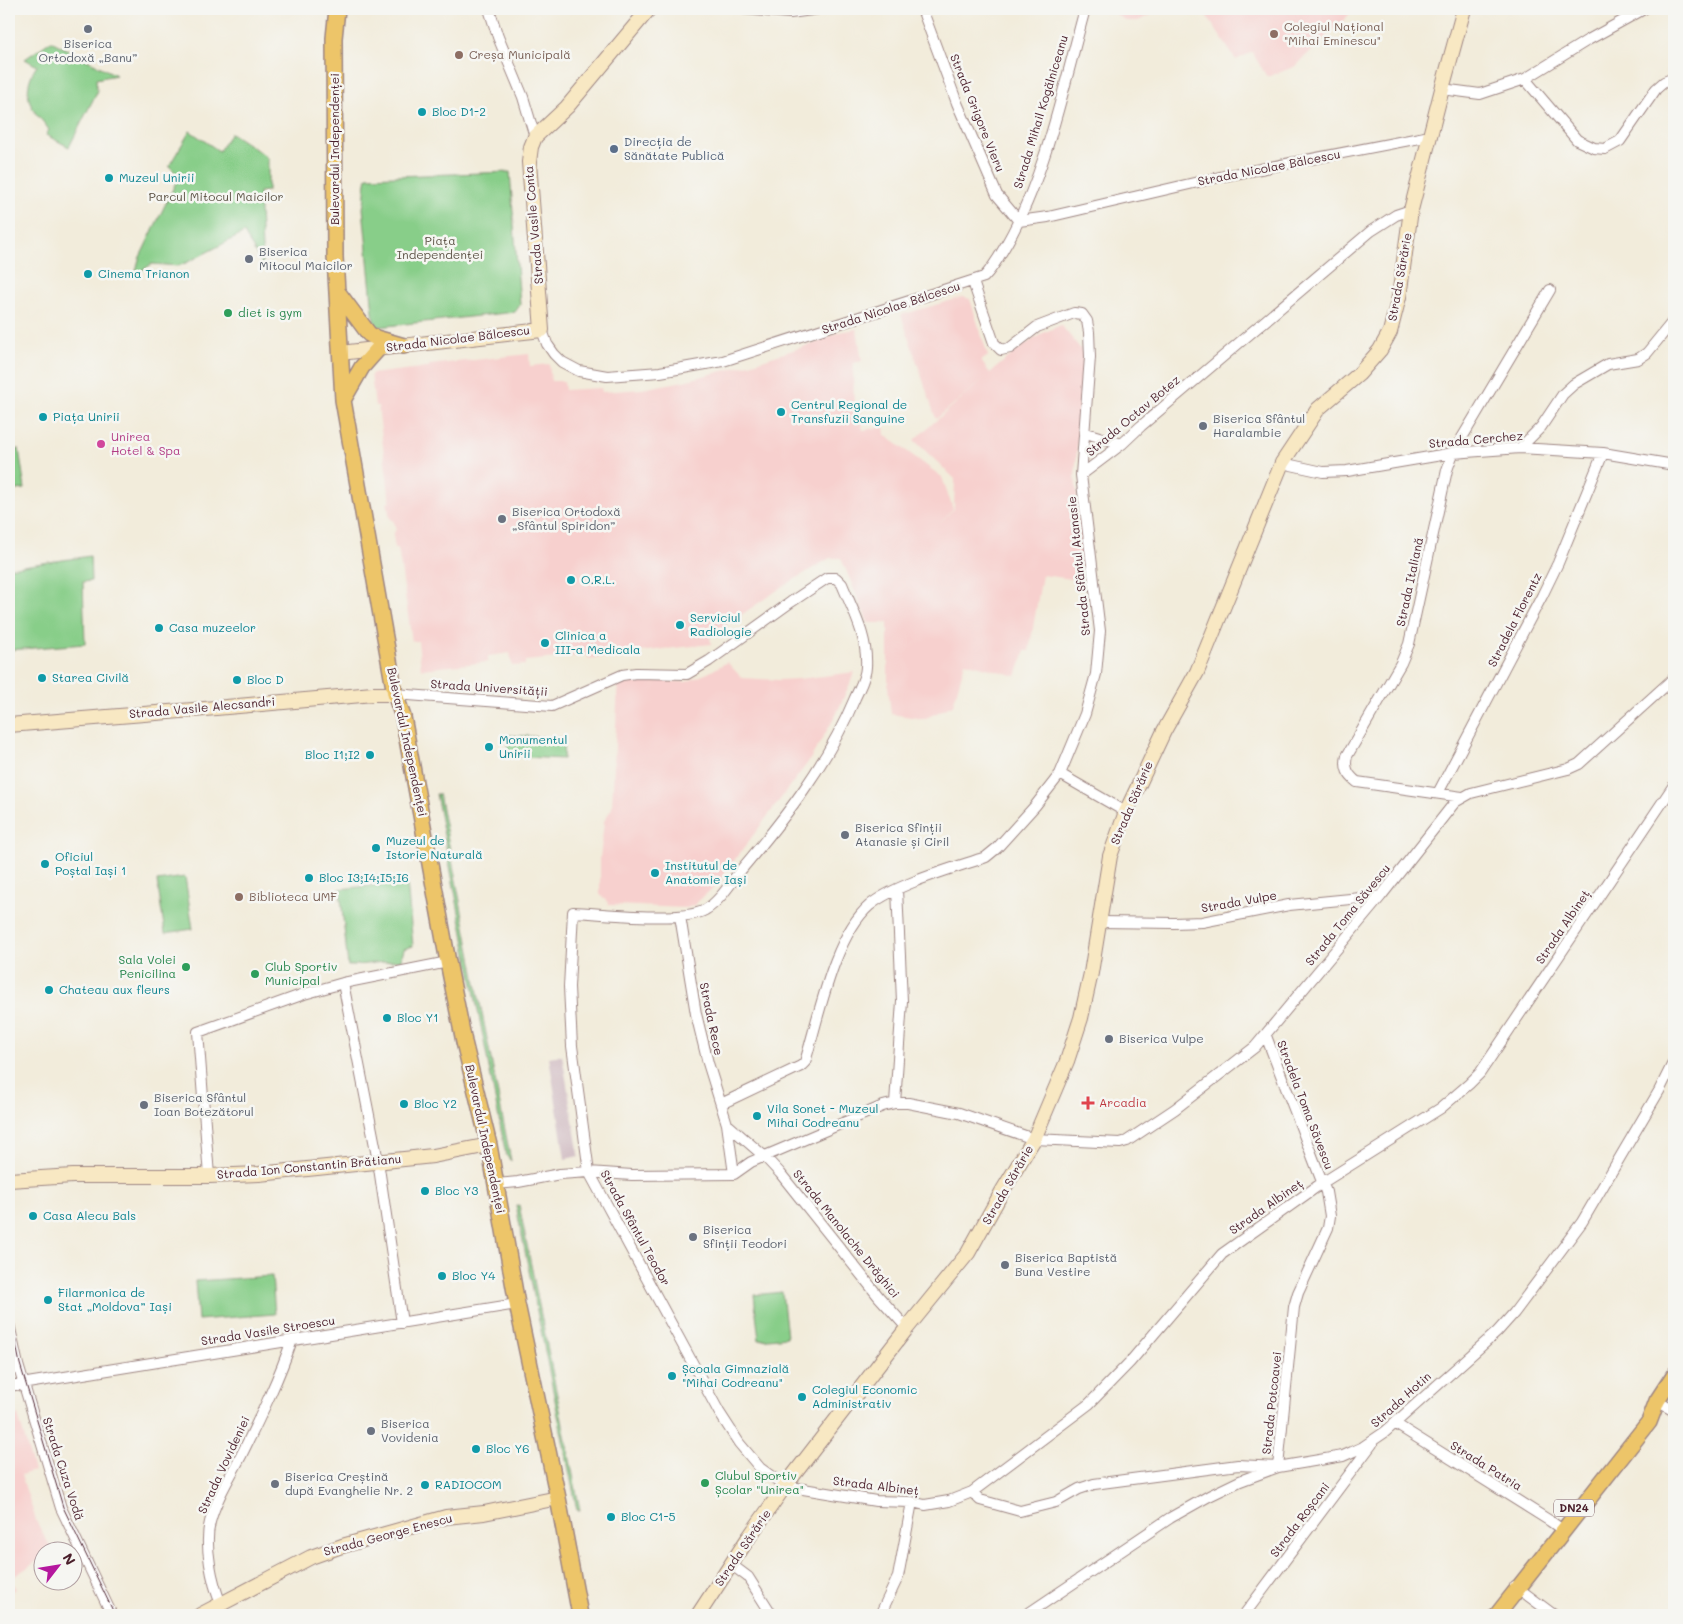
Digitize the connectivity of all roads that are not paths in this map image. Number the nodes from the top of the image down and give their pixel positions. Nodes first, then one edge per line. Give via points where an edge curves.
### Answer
1 (328, 9) edge
2 (337, 9) edge
3 (489, 9) edge
4 (649, 9) edge
5 (742, 9) edge
6 (819, 9) edge
7 (922, 9) edge
8 (1085, 9) edge
9 (1464, 9) edge
10 (1634, 9) edge
11 (1644, 9) edge
12 (1628, 18) junction
13 (334, 38) junction
14 (1674, 78) edge
15 (1525, 79) junction
16 (1442, 89) junction
17 (1430, 136) junction
18 (535, 137) junction
19 (1411, 210) junction
20 (1019, 221) junction
21 (973, 282) junction
22 (1550, 290) dead end
23 (337, 292) junction
24 (1674, 320) edge
25 (542, 330) junction
26 (404, 346) junction
27 (378, 349) junction
28 (340, 353) junction
29 (343, 400) junction
30 (1086, 433) junction
31 (1122, 444) junction
32 (1520, 448) junction
33 (1452, 453) junction
34 (1603, 453) junction
35 (1282, 463) junction
36 (1674, 465) edge
37 (1081, 475) junction
38 (1674, 678) edge
39 (395, 694) junction
40 (9, 725) edge
41 (1060, 774) junction
42 (1674, 785) edge
43 (1438, 794) junction
44 (1462, 797) junction
45 (1126, 812) junction
46 (897, 889) junction
47 (1381, 896) junction
48 (680, 916) junction
49 (1100, 922) junction
50 (448, 962) junction
51 (343, 983) junction
52 (1266, 1036) junction
53 (1674, 1061) edge
54 (894, 1103) junction
55 (721, 1104) junction
56 (727, 1124) junction
57 (1034, 1139) junction
58 (489, 1146) junction
59 (765, 1156) junction
60 (378, 1162) junction
61 (590, 1172) junction
62 (734, 1174) junction
63 (209, 1176) junction
64 (9, 1180) edge
65 (1322, 1183) junction
66 (496, 1184) junction
67 (517, 1304) junction
68 (402, 1323) junction
69 (9, 1324) edge
70 (907, 1328) junction
71 (292, 1340) junction
72 (1674, 1375) edge
73 (23, 1383) junction
74 (9, 1386) edge
75 (1658, 1402) junction
76 (1674, 1411) edge
77 (1394, 1424) junction
78 (1376, 1439) junction
79 (1278, 1467) junction
80 (786, 1486) junction
81 (972, 1492) junction
82 (558, 1498) junction
83 (912, 1502) junction
84 (1562, 1530) junction
85 (732, 1565) junction
86 (1516, 1586) junction
87 (221, 1604) junction
88 (112, 1615) edge
89 (200, 1615) edge
90 (580, 1615) edge
91 (698, 1615) edge
92 (772, 1615) edge
93 (880, 1615) edge
94 (1026, 1615) edge
95 (1244, 1615) edge
96 (1490, 1615) edge
97 (1497, 1615) edge
98 (1554, 1615) edge

1 - 13 main road, Bulevardul Independenței
2 - 13 main road, Bulevardul Independenței
3 - 18 street
4 - 18 street via 567,106
5 - 6 street via 790,14
7 - 20 street, Strada Grigore Vieru via 957,103 997,195
8 - 20 street, Strada Mihail Kogălniceanu via 1047,147
9 - 16 street, Strada Sărărie
10 - 12 street
11 - 12 street
12 - 15 street
13 - 23 main road, Bulevardul Independenței
14 - 15 street via 1656,89 1620,141 1605,148 1594,148 1578,140
15 - 16 street via 1480,94
16 - 17 street, Strada Sărărie
17 - 19 street, Strada Sărărie
17 - 20 street, Strada Nicolae Bălcescu via 1224,176
18 - 25 street, Strada Vasile Conta via 529,162
19 - 31 street, Strada Octav Botez via 1396,215 1371,231
19 - 35 street, Strada Sărărie via 1399,297 1390,332 1380,350 1359,374 1318,409
20 - 21 street, Strada Nicolae Bălcescu via 993,268
21 - 25 street, Strada Nicolae Bălcescu via 724,361 660,372 607,376 579,371 554,354
21 - 30 street, Strada Octav Botez via 994,343 1001,350 1010,348 1038,327 1074,313 1082,314 1087,321 1090,357
22 - 33 street, Strada Italiană
23 - 26 main road via 369,334
23 - 28 main road, Bulevardul Independenței
24 - 32 street via 1642,357 1608,364 1569,388 1541,427
25 - 26 street, Strada Nicolae Bălcescu
26 - 27 street, Strada Nicolae Bălcescu
27 - 28 street, Strada Nicolae Bălcescu
27 - 29 main road via 362,367
28 - 29 main road, Bulevardul Independenței
29 - 39 main road, Bulevardul Independenței
30 - 31 street
30 - 37 street, Strada Octav Botez
31 - 37 street, Strada Octav Botez
32 - 33 street, Strada Cerchez
32 - 34 street, Strada Cerchez
33 - 35 street, Strada Cerchez via 1347,471 1323,472
33 - 43 street, Strada Italiană via 1409,644 1346,762 1350,776 1358,782
34 - 36 street, Strada Cerchez
34 - 43 street, Stradela Florentz via 1554,572
35 - 45 street, Strada Sărărie via 1197,672 1164,731
37 - 41 street, Strada Sfântul Atanasie via 1100,631 1099,648 1086,714
38 - 44 street, Strada Toma Săvescu via 1579,764
39 - 40 street, Strada Vasile Alecsandri
39 - 48 street, Strada Universității via 552,706 622,675 687,674 827,578 836,578 842,584 866,649 866,672 848,716 803,792 717,899 704,910
39 - 50 main road, Bulevardul Independenței via 403,717
41 - 45 street
41 - 46 street, Strada Sfântul Atanasie via 1035,806 986,857
42 - 65 street, Strada Albineț via 1480,1073 1441,1108
43 - 44 street, Strada Italiană
44 - 47 street, Strada Toma Săvescu
45 - 49 street, Strada Sărărie via 1110,856
46 - 54 street via 902,1001
46 - 55 street, Strada Sfântul Atanasie via 871,905 851,929 837,955 802,1066
47 - 49 street, Strada Vulpe via 1289,905 1202,922
47 - 52 street, Strada Toma Săvescu
48 - 55 street, Strada Rece via 696,1014
48 - 61 street, Strada Sfântul Teodor via 573,912 569,987 572,1046
49 - 57 street, Strada Sărărie via 1081,1018 1067,1061
50 - 51 street
50 - 58 main road, Bulevardul Independenței
51 - 60 street
51 - 63 street via 198,1032
52 - 57 street, Strada Toma Săvescu via 1175,1109 1123,1143
52 - 65 street, Stradela Toma Săvescu
53 - 77 street, Strada Hotin via 1582,1222 1514,1313
54 - 57 street, Strada Toma Săvescu via 959,1113
54 - 59 street
55 - 56 street, Strada Rece
56 - 59 street
56 - 62 street, Strada Rece
57 - 70 street, Strada Sărărie via 968,1253
58 - 60 street, Strada Ion Constantin Brătianu
58 - 66 main road, Bulevardul Independenței
59 - 62 street
59 - 70 street, Strada Manolache Drăghici
60 - 63 street, Strada Ion Constantin Brătianu
60 - 68 street
61 - 62 street
61 - 66 street
61 - 80 street, Strada Sfântul Teodor via 738,1443 760,1468
63 - 64 street, Strada Ion Constantin Brătianu via 73,1176
65 - 79 street, Strada Potcoavei via 1330,1216 1328,1228 1294,1306
65 - 81 street, Strada Albineț via 1222,1254 1130,1362 1089,1404
66 - 67 main road, Bulevardul Independenței
67 - 68 street, Strada Vasile Stroescu
67 - 82 main road, Bulevardul Independenței
68 - 71 street, Strada Vasile Stroescu
69 - 73 street, Strada Cuza Vodă
70 - 80 street, Strada Sărărie
71 - 73 street, Strada Vasile Stroescu
71 - 87 street, Strada Vovideniei via 278,1379 210,1521 208,1537 213,1584
72 - 75 main road, DN24
73 - 74 street, Strada Vasile Stroescu
73 - 88 street, Strada Cuza Vodă via 61,1508
75 - 76 street
75 - 84 main road, DN24 via 1649,1422
77 - 78 street, Strada Hotin
77 - 84 street, Strada Patria
78 - 79 street, Strada Hotin via 1343,1456
78 - 95 street, Strada Roșcani
79 - 81 street, Strada Potcoavei via 1238,1465 1094,1484 1056,1502 1020,1510 980,1500
79 - 94 street, Strada Hotin via 1240,1481 1170,1518
80 - 83 street, Strada Albineț via 876,1501
80 - 85 street, Strada Sărărie
81 - 83 street, Strada Albineț via 949,1501 925,1505
82 - 87 street, Strada George Enescu via 484,1514 446,1517 342,1546 311,1557
82 - 90 main road, Bulevardul Independenței
83 - 93 street via 898,1577
84 - 86 main road, DN24
85 - 91 street, Strada Sărărie
85 - 92 street via 748,1577
86 - 96 main road, DN24
86 - 97 main road, DN24
86 - 98 street
87 - 89 street, Strada George Enescu

